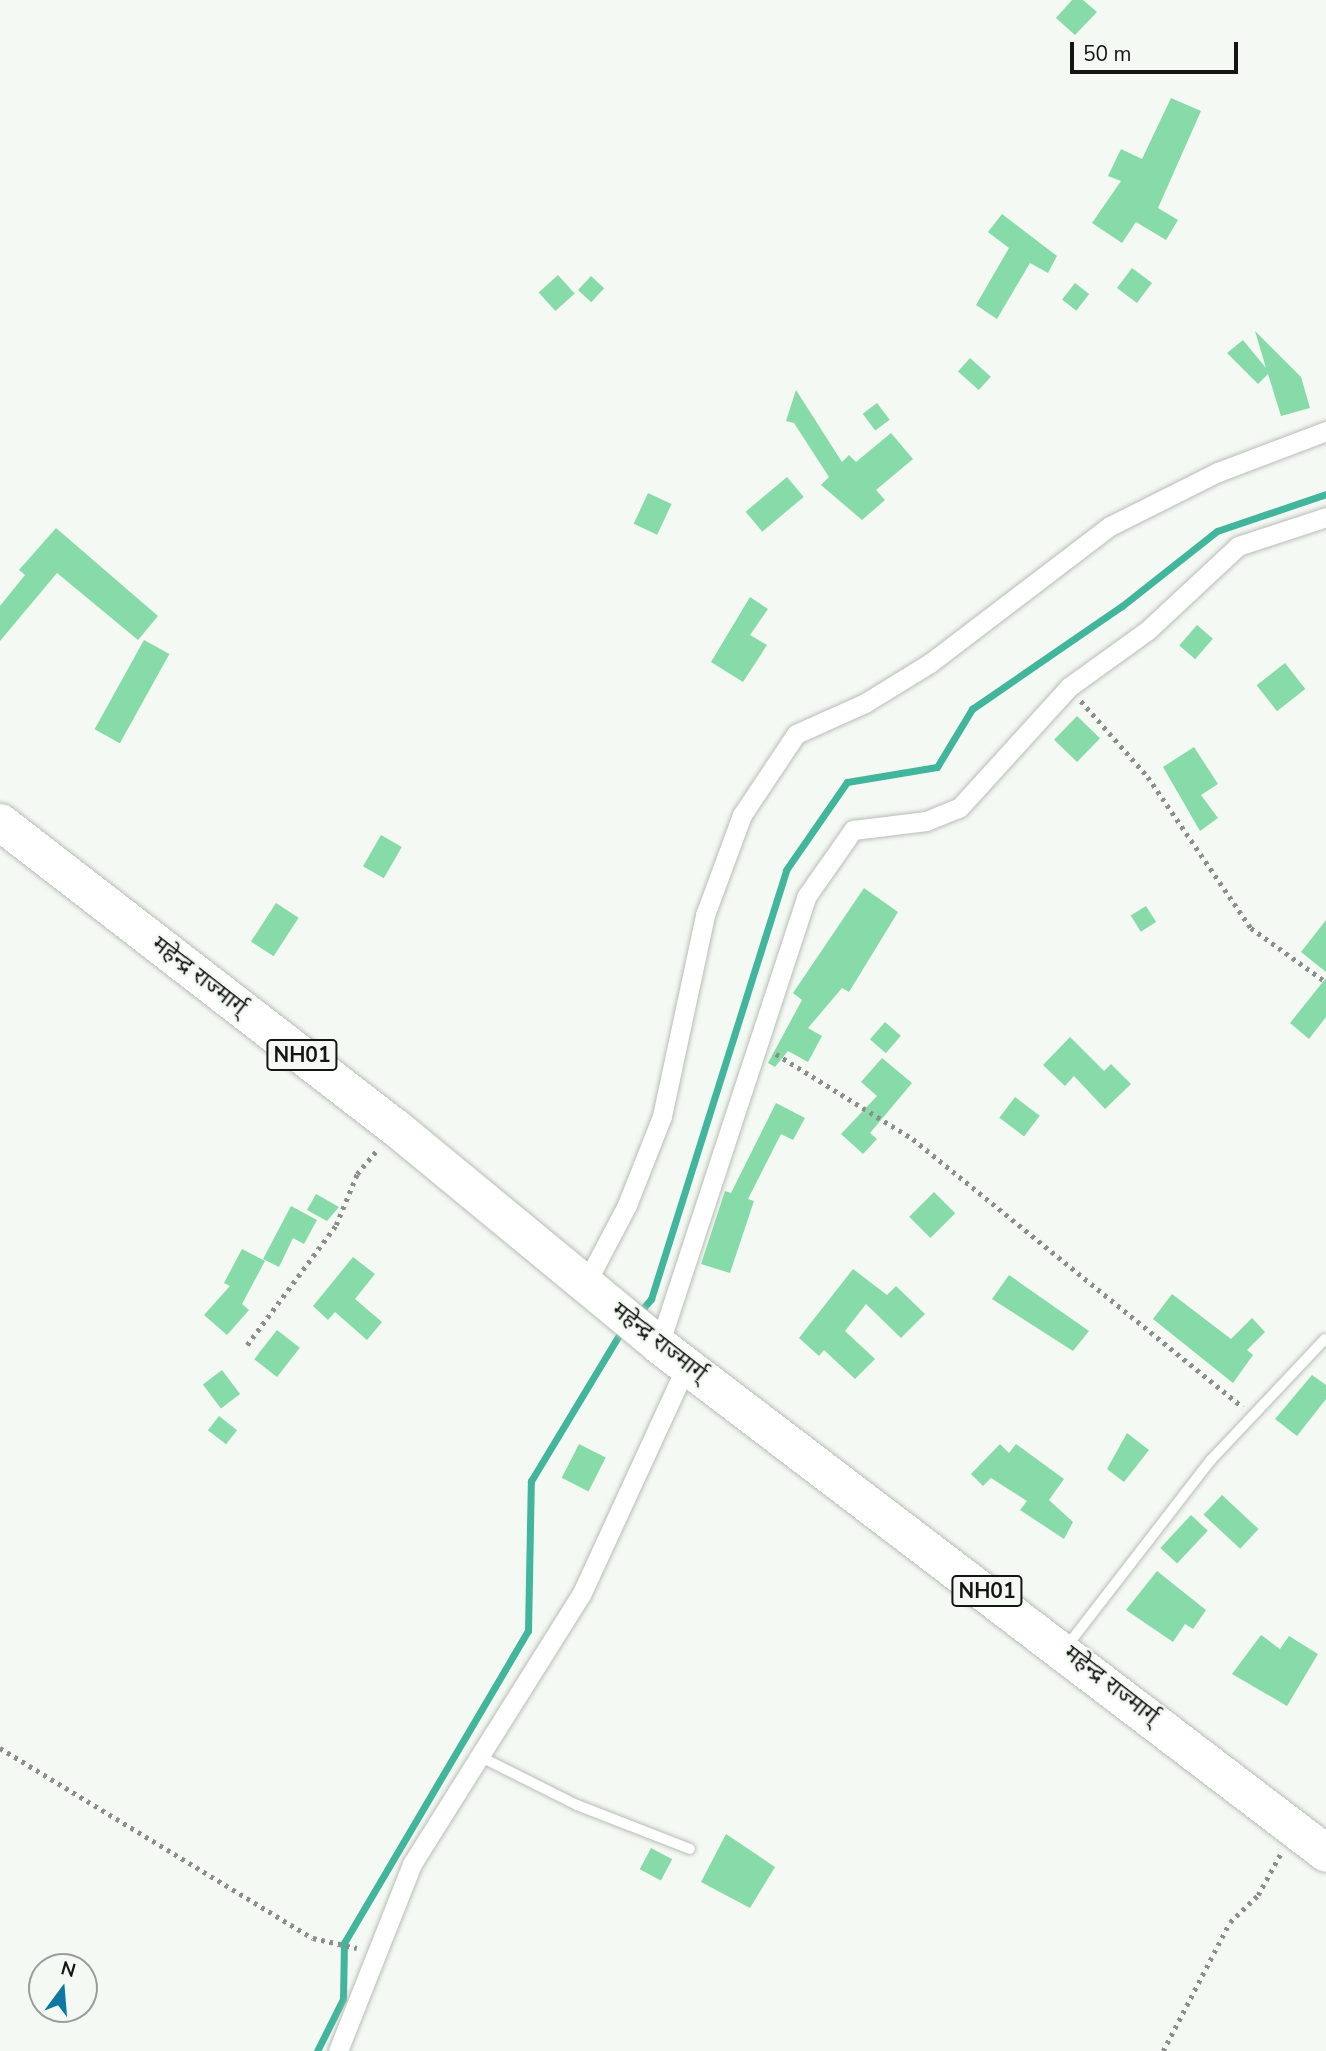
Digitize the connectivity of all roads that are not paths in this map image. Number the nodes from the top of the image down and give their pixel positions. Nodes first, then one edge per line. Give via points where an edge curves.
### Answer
1 (1326, 431) edge
2 (1326, 517) edge
3 (0, 822) edge
4 (592, 1290) junction
5 (1325, 1339) edge
6 (664, 1348) junction
7 (1065, 1649) junction
8 (476, 1755) junction
9 (690, 1849) dead end
10 (1326, 1853) edge
11 (338, 2051) edge

1 - 4 street via 1218,472 1110,526 930,663 865,703 796,734 742,816 705,915 662,1116
2 - 6 street via 1238,546 1148,630 1069,687 959,808 926,821 853,830 806,897
3 - 4 highway, महेन्द्र राज्मार्ग् / NH01 via 395,1127
4 - 6 highway, महेन्द्र राज्मार्ग् / NH01
5 - 7 lane via 1168,1512
6 - 7 highway, महेन्द्र राज्मार्ग् / NH01
6 - 8 street via 581,1595
7 - 10 highway, महेन्द्र राज्मार्ग् / NH01
8 - 9 lane via 577,1805
8 - 11 street via 412,1864

